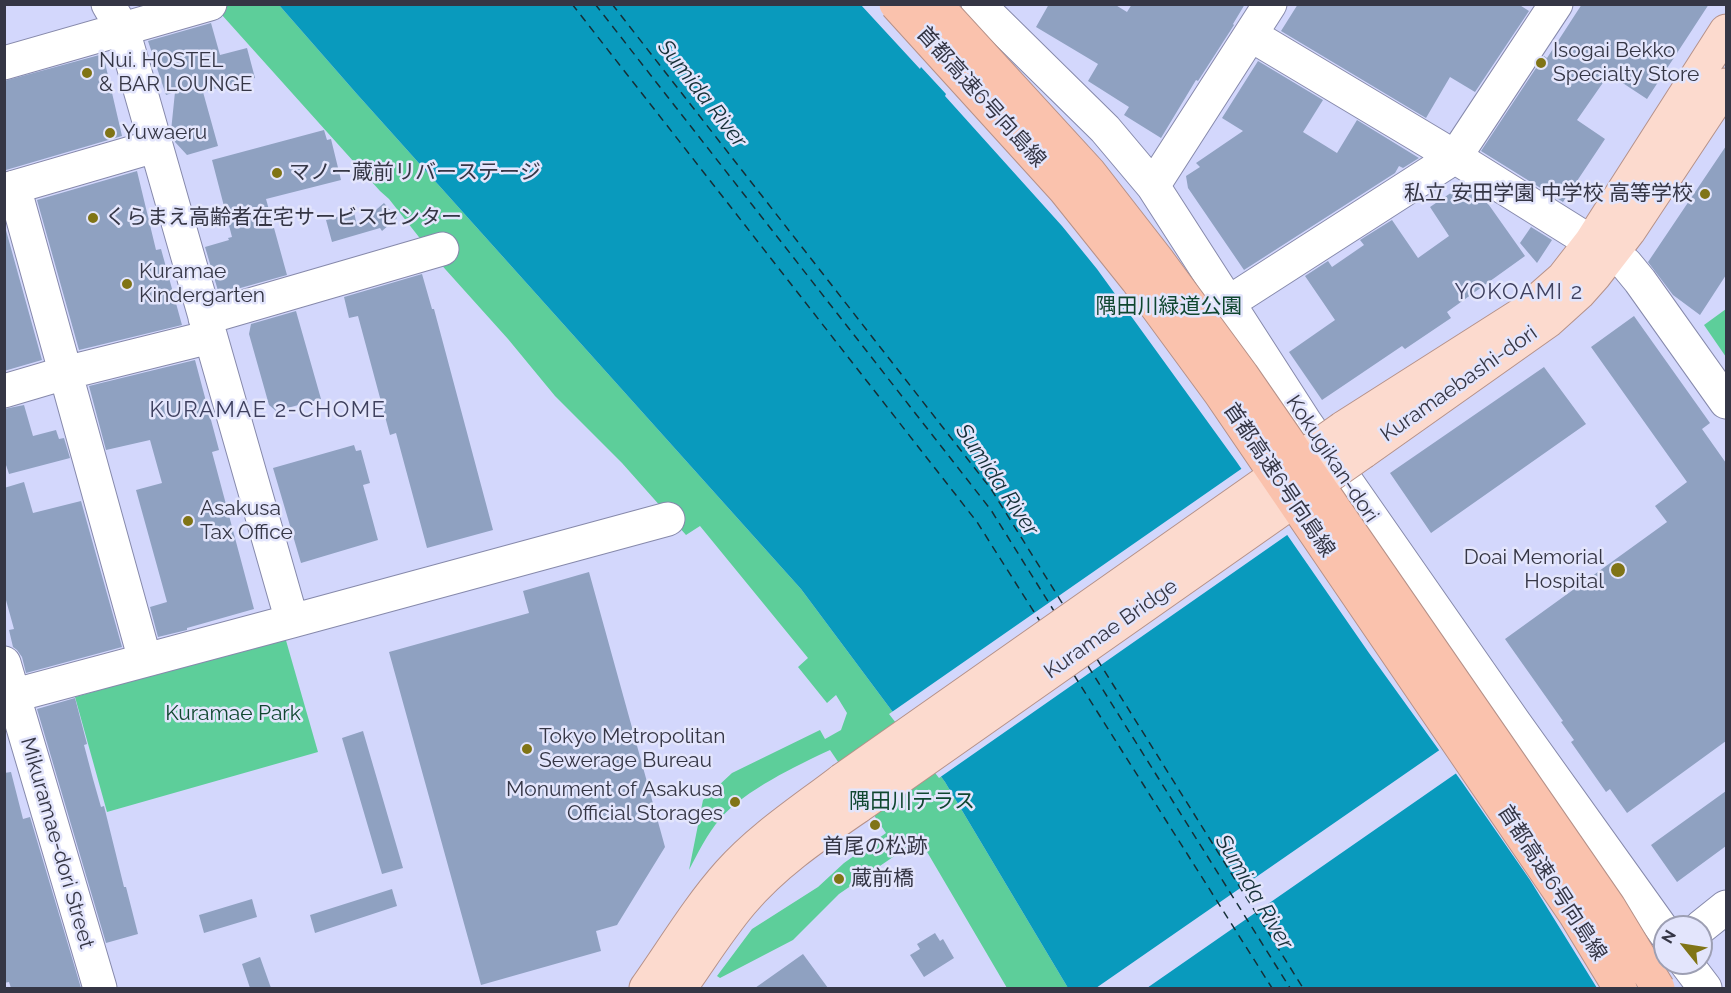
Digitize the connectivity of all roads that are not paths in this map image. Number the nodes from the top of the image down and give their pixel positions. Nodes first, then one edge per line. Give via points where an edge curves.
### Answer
1 (210, 4) edge
2 (896, 4) edge
3 (935, 4) edge
4 (1270, 4) edge
5 (1556, 4) edge
6 (995, 11) edge
7 (116, 17) edge
8 (1726, 32) edge
9 (1251, 34) junction
10 (4, 63) edge
11 (1726, 85) edge
12 (155, 146) junction
13 (1455, 157) junction
14 (1153, 186) junction
15 (9, 188) edge
16 (442, 249) dead end
17 (1602, 249) junction
18 (1228, 303) junction
19 (207, 328) junction
20 (65, 373) junction
21 (4, 391) edge
22 (1726, 402) edge
23 (1353, 440) joint
24 (668, 519) dead end
25 (292, 621) junction
26 (145, 660) junction
27 (4, 663) edge
28 (9, 696) edge
29 (850, 793) junction
30 (1726, 907) edge
31 (1653, 916) edge
32 (1713, 917) edge
33 (1695, 975) edge
34 (100, 988) edge
35 (646, 988) edge
36 (680, 988) edge
37 (1620, 988) edge
38 (1658, 988) edge
39 (1705, 988) edge

1 - 7 street
2 - 37 highway, 首都高速6号向島線, bridge via 1065,190 1137,280 1213,384 1575,914
3 - 38 highway, 首都高速6号向島線, bridge via 1089,172 1160,262 1595,887
4 - 9 street
5 - 13 street
6 - 14 street, Kokugikan-dori
7 - 10 street
7 - 12 street
8 - 17 main road, Kuramaebashi-dori
9 - 13 street
9 - 14 street
11 - 17 main road, Kuramaebashi-dori
12 - 15 street
12 - 19 street
13 - 17 street
13 - 18 street
14 - 18 street, Kokugikan-dori
15 - 20 street
16 - 19 street
17 - 22 street via 1626,264 1640,281
17 - 23 main road, Kuramaebashi-dori
18 - 31 street, Kokugikan-dori via 1305,422
19 - 20 street
19 - 25 street
20 - 21 street
20 - 26 street
23 - 29 main road, Kuramae Bridge, bridge
24 - 25 street
25 - 26 street
26 - 28 street
27 - 28 street, Mikuramae-dori Street
28 - 34 street, Mikuramae-dori Street
29 - 35 main road via 764,840 730,872
29 - 36 main road via 735,911
30 - 32 street
33 - 39 street

